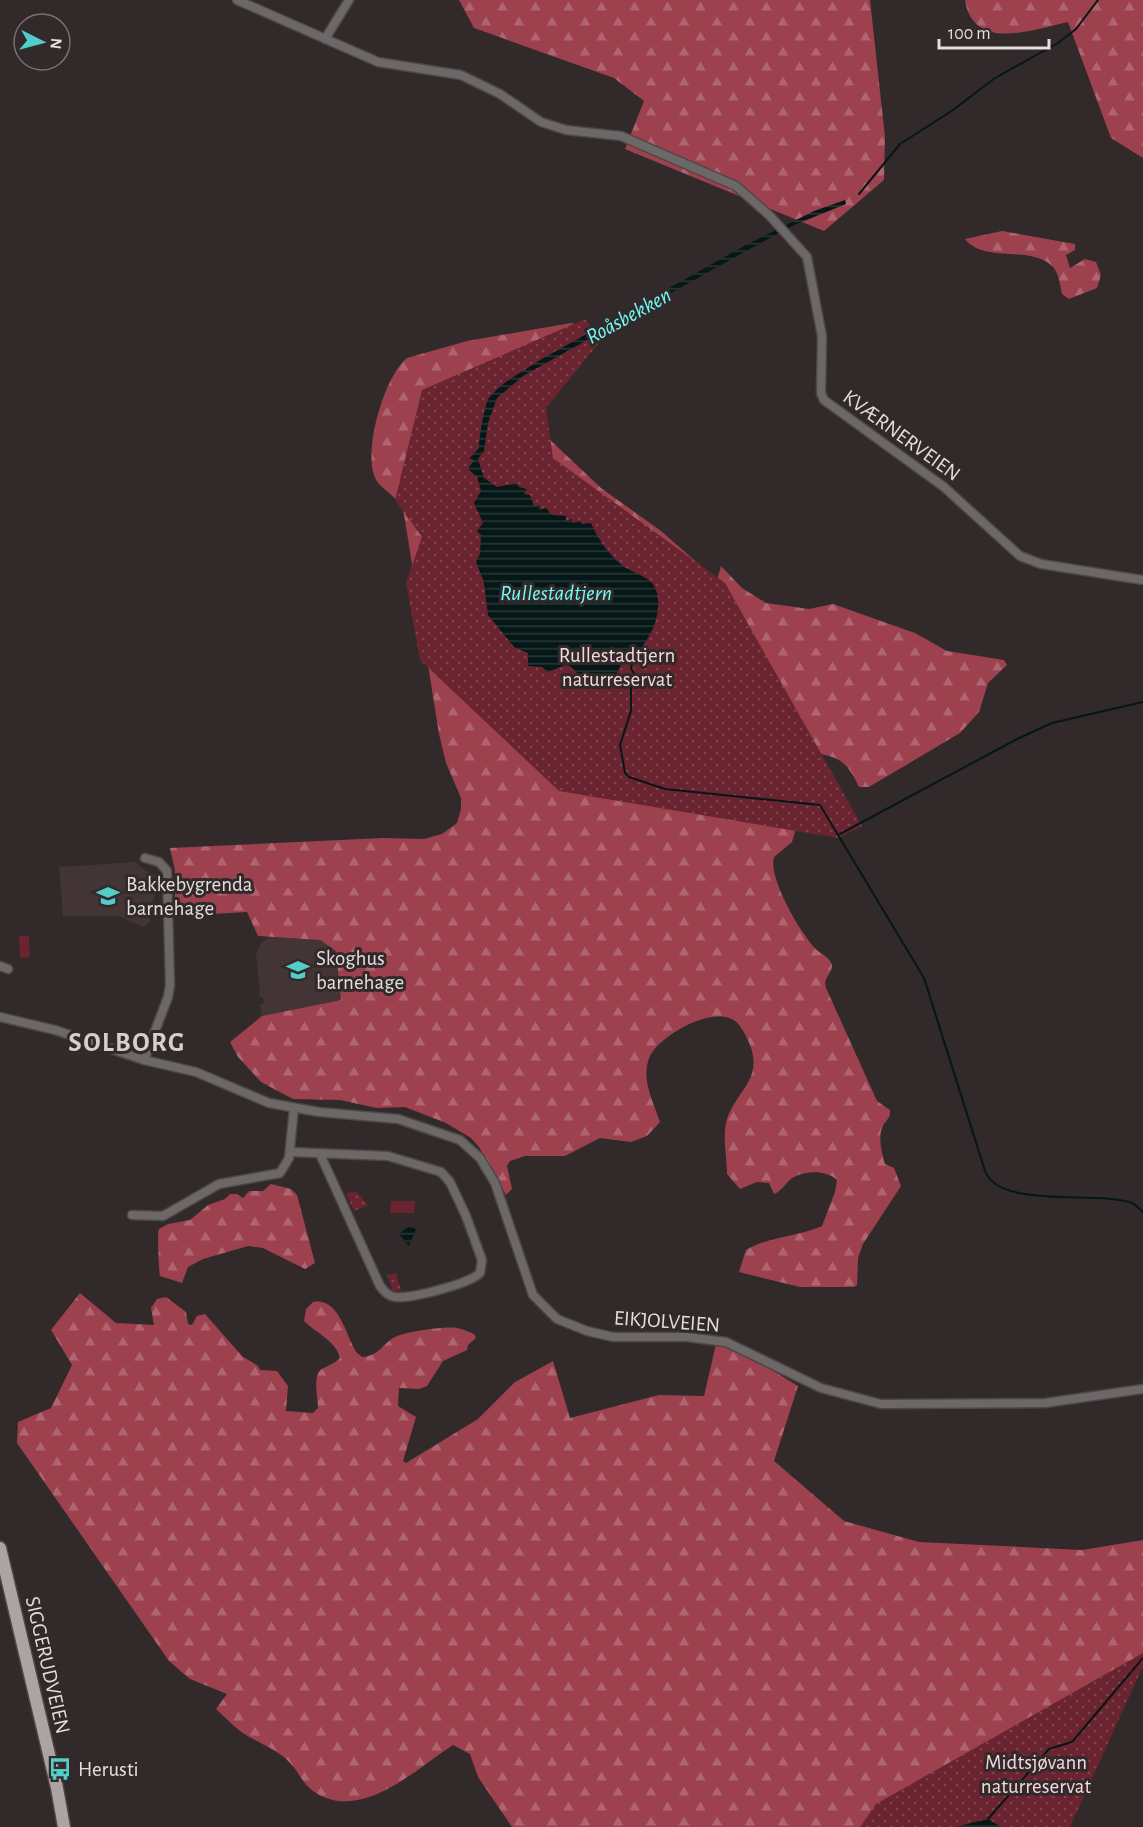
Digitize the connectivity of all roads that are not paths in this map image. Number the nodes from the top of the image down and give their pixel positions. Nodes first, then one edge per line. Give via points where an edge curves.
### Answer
1 (239, 0) edge
2 (349, 0) edge
3 (326, 39) junction
4 (1143, 580) edge
5 (145, 858) dead end
6 (0, 1017) edge
7 (144, 1060) junction
8 (294, 1108) junction
9 (290, 1152) junction
10 (320, 1154) junction
11 (132, 1215) dead end
12 (1143, 1389) edge
13 (0, 1548) edge
14 (64, 1827) edge

1 - 3 street, KVÆRNERVEIEN
2 - 3 street
3 - 4 street, KVÆRNERVEIEN via 388,64 461,75 552,126 633,140 736,186 807,257 822,336 824,400 944,487 1020,556 1041,564
5 - 7 street via 159,862 167,871 170,985
6 - 7 street, EIKJOLVEIEN via 55,1030
7 - 8 street, EIKJOLVEIEN via 204,1075 245,1095
8 - 9 street
8 - 12 street, EIKJOLVEIEN via 398,1119 453,1136 469,1146 489,1170 534,1295 557,1319 587,1331 614,1337 687,1337 726,1342 821,1388 881,1404 1045,1403
9 - 10 street
9 - 11 street via 287,1164 277,1174 219,1184 163,1216
10 - 10 street via 388,1156 445,1174 479,1248 480,1273 465,1283 402,1297 389,1295 380,1286
13 - 14 main road, SIGGERUDVEIEN

